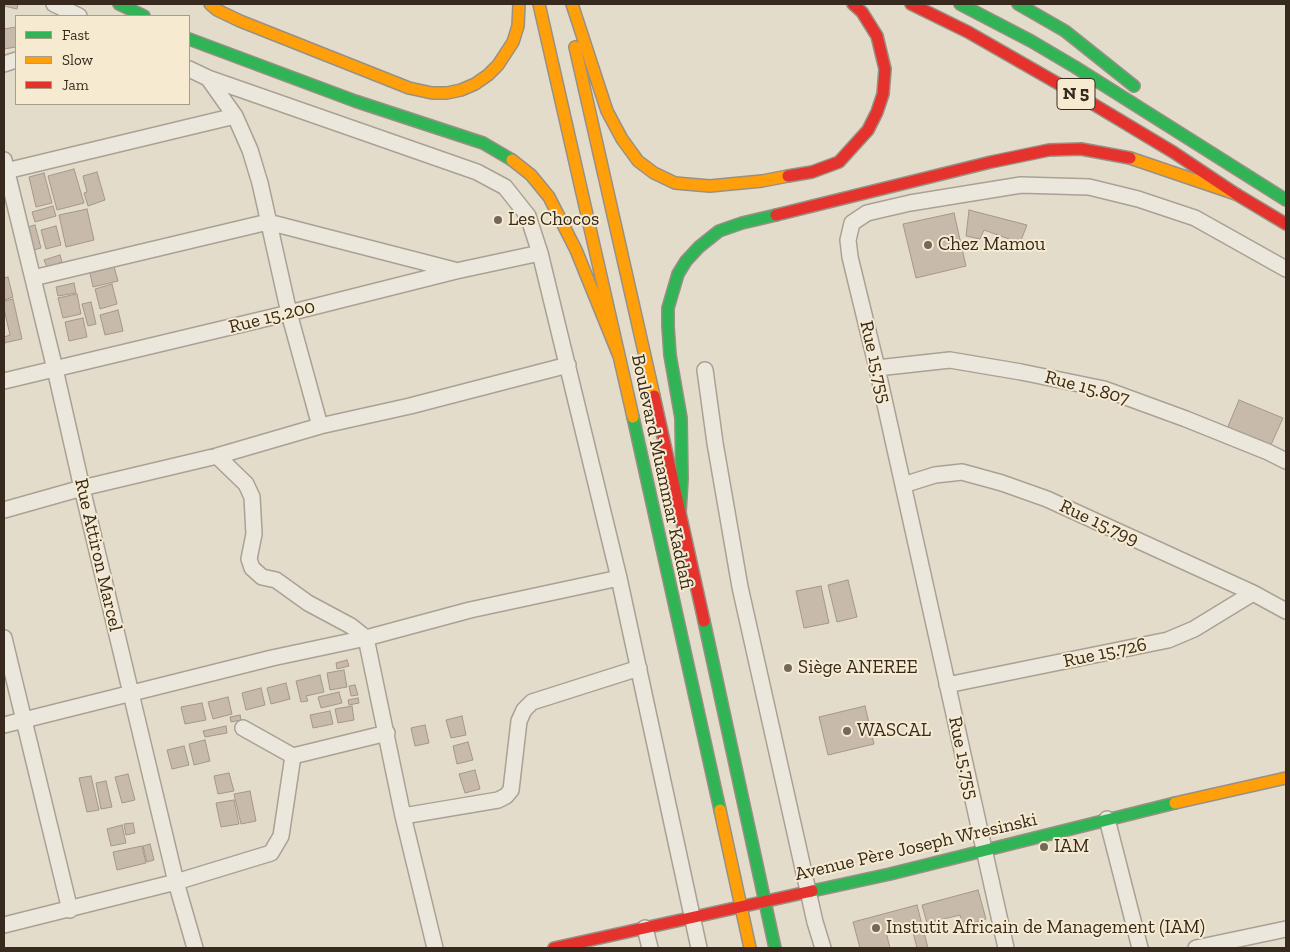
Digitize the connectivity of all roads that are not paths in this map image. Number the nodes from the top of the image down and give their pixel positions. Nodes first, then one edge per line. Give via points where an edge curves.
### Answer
1 (54, 4) edge
2 (118, 4) edge
3 (210, 4) edge
4 (519, 4) edge
5 (538, 4) edge
6 (565, 4) edge
7 (572, 4) edge
8 (853, 4) edge
9 (911, 4) edge
10 (960, 4) edge
11 (1018, 4) edge
12 (78, 15) edge
13 (142, 15) edge
14 (190, 38) edge
15 (190, 69) edge
16 (208, 78) junction
17 (1144, 93) dead end
18 (1167, 111) dead end
19 (235, 116) junction
20 (5, 166) edge
21 (1253, 179) junction
22 (1236, 194) junction
23 (1286, 200) edge
24 (268, 222) junction
25 (1286, 224) edge
26 (540, 253) junction
27 (1286, 269) edge
28 (456, 271) junction
29 (33, 278) junction
30 (289, 313) junction
31 (619, 356) junction
32 (568, 365) junction
33 (877, 368) junction
34 (55, 369) junction
35 (705, 370) dead end
36 (4, 381) edge
37 (320, 426) junction
38 (217, 456) junction
39 (1286, 461) edge
40 (903, 485) junction
41 (82, 488) junction
42 (4, 510) edge
43 (680, 512) junction
44 (619, 578) junction
45 (1253, 593) junction
46 (1286, 611) edge
47 (4, 638) edge
48 (366, 638) junction
49 (638, 668) junction
50 (947, 685) junction
51 (131, 693) junction
52 (24, 721) junction
53 (4, 725) edge
54 (243, 728) dead end
55 (387, 733) junction
56 (294, 756) junction
57 (1286, 778) edge
58 (403, 816) junction
59 (1107, 819) junction
60 (983, 850) junction
61 (176, 882) junction
62 (808, 890) junction
63 (764, 901) junction
64 (740, 906) junction
65 (70, 910) junction
66 (693, 918) junction
67 (4, 925) edge
68 (645, 928) junction
69 (1286, 929) edge
70 (195, 948) edge
71 (435, 948) edge
72 (554, 948) edge
73 (650, 948) edge
74 (700, 948) edge
75 (750, 948) edge
76 (775, 948) edge
77 (823, 948) edge
78 (1006, 948) edge
79 (1140, 948) edge
80 (1196, 948) edge

1 - 12 street
2 - 13 main road
3 - 4 main road via 240,22 409,88 448,93 475,84 506,55 518,26
5 - 31 main road, Boulevard Muammar Kaddafi
6 - 43 main road, Boulevard Muammar Kaddafi
7 - 8 main road via 608,111 638,161 675,183 710,186 812,172 839,162 868,130 883,94 885,69 876,36 862,12
9 - 22 main road, N 5 via 968,32 1078,95
10 - 21 main road, N 5 via 1075,67
11 - 17 main road via 1065,31
14 - 31 main road via 355,101 483,143 507,156 531,175 562,219
15 - 16 street
16 - 19 street
16 - 26 street via 477,172 506,187 528,216
18 - 21 main road
19 - 20 street
19 - 24 street via 250,150
20 - 29 street, Rue Attiron Marcel
21 - 23 main road, N 5
22 - 25 main road, N 5
22 - 43 main road via 1128,157 1081,149 1049,150 742,223 719,232 686,261 678,274 668,308 670,355 681,418
24 - 28 street
24 - 29 street
24 - 30 street
26 - 28 street, Rue 15.200
26 - 32 street
27 - 33 street, Rue 15.755 via 1195,218 1089,187 1021,185 867,213 852,223 848,240
28 - 30 street, Rue 15.200
29 - 34 street, Rue Attiron Marcel
30 - 34 street, Rue 15.200
30 - 37 street
31 - 64 main road, Boulevard Muammar Kaddafi
32 - 37 street
32 - 44 street
33 - 39 street, Rue 15.807 via 950,360 1104,389
33 - 40 street, Rue 15.755
34 - 36 street, Rue 15.200
34 - 41 street, Rue Attiron Marcel
35 - 62 street via 740,587
37 - 38 street
38 - 41 street
38 - 48 street via 246,484 252,497 254,534 249,559 252,568
40 - 45 street, Rue 15.799 via 936,475 962,472 1002,483 1047,499
40 - 50 street, Rue 15.755
41 - 42 street
41 - 51 street, Rue Attiron Marcel
43 - 63 main road, Boulevard Muammar Kaddafi
44 - 48 street via 470,610
44 - 49 street
45 - 46 street, Rue 15.799
45 - 50 street, Rue 15.726 via 1194,629 1168,640
47 - 52 street
48 - 51 street
48 - 55 street
49 - 58 street via 532,702 519,721 511,790 506,796
49 - 66 street
50 - 60 street, Rue 15.755
51 - 52 street
51 - 61 street, Rue Attiron Marcel
52 - 53 street
52 - 65 street
54 - 56 street
55 - 56 street
55 - 58 street
56 - 61 street via 281,836 271,853
57 - 59 main road, Avenue Père Joseph Wresinski
58 - 71 street
59 - 60 main road, Avenue Père Joseph Wresinski
59 - 79 street
60 - 62 main road, Avenue Père Joseph Wresinski via 890,874
60 - 78 street, Rue 15.755
61 - 65 street
61 - 70 street, Rue Attiron Marcel
62 - 63 main road, Avenue Père Joseph Wresinski
62 - 77 street
63 - 64 main road, Avenue Père Joseph Wresinski
63 - 76 main road, Boulevard Muammar Kaddafi
64 - 66 main road, Avenue Père Joseph Wresinski
64 - 75 main road, Boulevard Muammar Kaddafi
65 - 67 street
66 - 68 main road, Avenue Père Joseph Wresinski
66 - 74 street
68 - 72 main road, Avenue Père Joseph Wresinski
68 - 73 street
69 - 80 street

